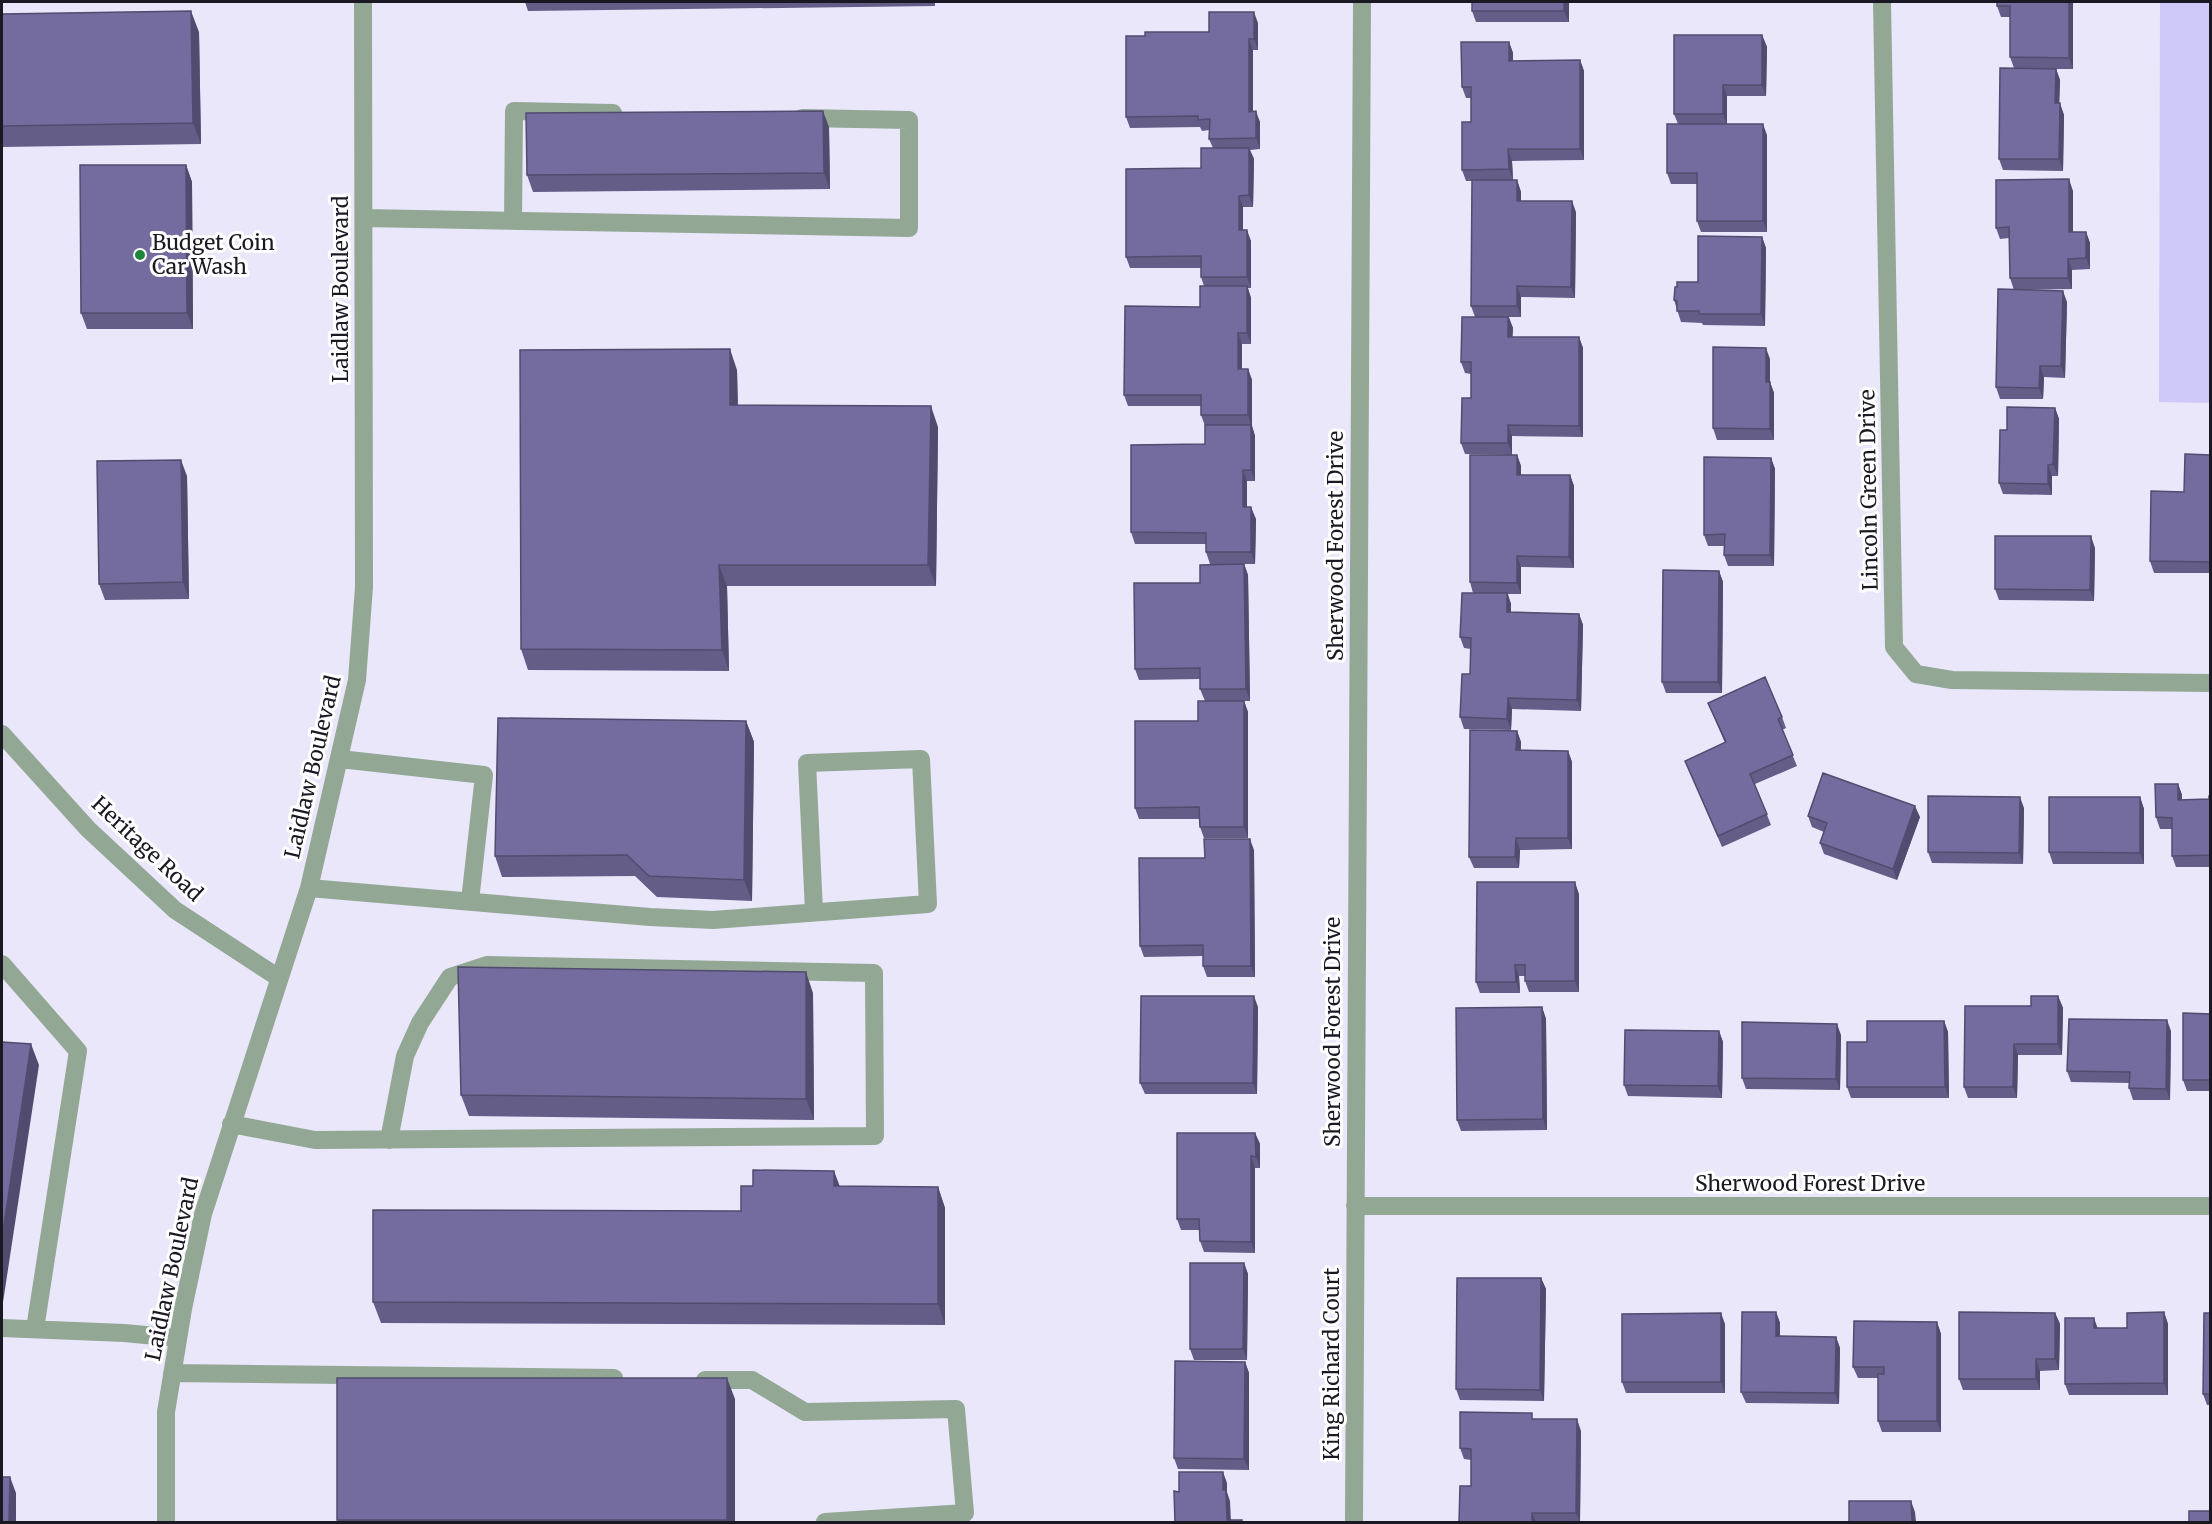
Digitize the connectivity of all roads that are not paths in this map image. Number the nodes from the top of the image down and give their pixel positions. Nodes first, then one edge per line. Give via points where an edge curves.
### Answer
1 (363, 2) edge
2 (1362, 2) edge
3 (1882, 2) edge
4 (634, 114) edge
5 (789, 117) edge
6 (364, 218) junction
7 (513, 221) junction
8 (2211, 683) edge
9 (2, 734) edge
10 (340, 759) junction
11 (309, 888) junction
12 (470, 902) junction
13 (814, 911) junction
14 (2, 964) edge
15 (279, 978) junction
16 (231, 1124) junction
17 (389, 1140) junction
18 (1354, 1206) junction
19 (2211, 1206) edge
20 (2, 1328) edge
21 (36, 1329) junction
22 (178, 1338) junction
23 (172, 1373) junction
24 (634, 1378) edge
25 (693, 1379) edge
26 (166, 1522) edge
27 (825, 1522) edge
28 (1354, 1522) edge

1 - 6 street, Laidlaw Boulevard
2 - 18 street, Sherwood Forest Drive
3 - 8 street, Lincoln Green Drive via 1894,647 1916,674 1952,680
4 - 7 street via 514,111
5 - 7 street via 909,120 909,228
6 - 7 street
6 - 10 street, Laidlaw Boulevard via 364,586 357,680
9 - 15 street, Heritage Road via 88,829 175,910
10 - 11 street, Laidlaw Boulevard
10 - 12 street via 484,775
11 - 12 street
11 - 15 street, Laidlaw Boulevard
12 - 13 street via 713,920
13 - 13 street via 928,904 921,759 807,763
14 - 21 street via 78,1051
15 - 16 street, Laidlaw Boulevard
16 - 17 street via 315,1140
16 - 22 street, Laidlaw Boulevard via 203,1214
17 - 17 street via 875,1136 874,973 487,965 450,977 420,1023 405,1056
18 - 19 street, Sherwood Forest Drive
18 - 28 street, King Richard Court
20 - 21 street
21 - 22 street
22 - 23 street, Laidlaw Boulevard
23 - 24 street
23 - 26 street, Laidlaw Boulevard via 166,1412
25 - 27 street via 752,1380 805,1412 956,1408 965,1513

